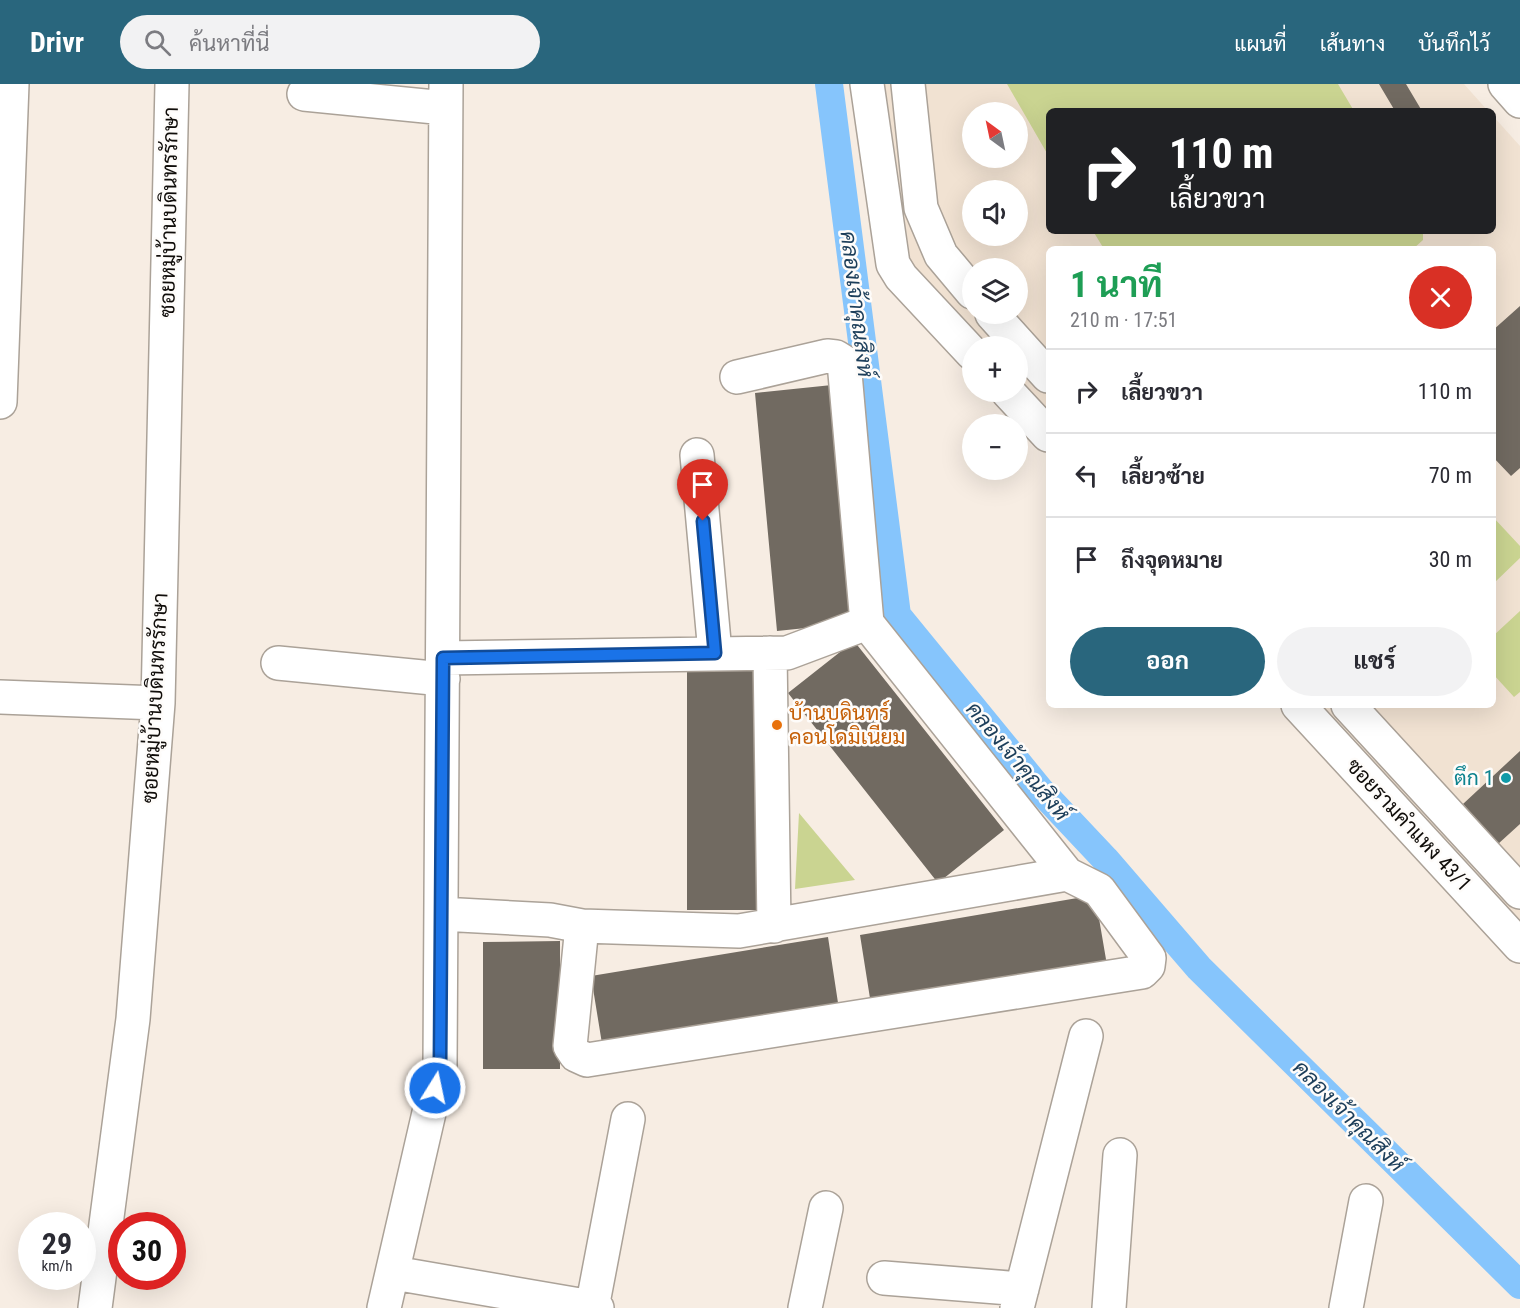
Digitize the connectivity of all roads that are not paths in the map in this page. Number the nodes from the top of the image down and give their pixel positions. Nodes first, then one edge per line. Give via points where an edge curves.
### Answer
1 (12, 84) edge
2 (172, 84) edge
3 (867, 84) edge
4 (908, 84) edge
5 (1505, 84) edge
6 (304, 94) dead end
7 (446, 96) edge
8 (1520, 101) edge
9 (962, 280) edge
10 (1001, 324) edge
11 (962, 342) edge
12 (1046, 374) edge
13 (737, 377) dead end
14 (0, 402) edge
15 (1017, 402) edge
16 (1046, 433) edge
17 (697, 455) dead end
18 (867, 624) junction
19 (715, 653) junction
20 (770, 653) junction
21 (278, 663) dead end
22 (443, 669) junction
23 (0, 698) edge
24 (158, 703) junction
25 (1301, 708) edge
26 (1351, 708) edge
27 (1419, 782) junction
28 (1393, 808) junction
29 (1067, 874) junction
30 (1520, 892) edge
31 (441, 914) junction
32 (582, 926) junction
33 (774, 926) junction
34 (1520, 946) edge
35 (1086, 1036) dead end
36 (628, 1119) dead end
37 (1120, 1155) dead end
38 (1366, 1200) dead end
39 (826, 1208) dead end
40 (394, 1273) junction
41 (884, 1278) dead end
42 (1019, 1299) edge
43 (95, 1308) edge
44 (384, 1308) edge
45 (594, 1308) edge
46 (805, 1308) edge
47 (1109, 1308) edge
48 (1346, 1308) edge

1 - 14 street
2 - 24 street, ซอยหมู่บ้านบดินทรรักษา
3 - 11 street via 893,264
4 - 9 street via 921,208 941,255
5 - 8 street
6 - 7 street
7 - 22 street
10 - 12 street
13 - 18 street via 827,356 844,362
15 - 16 street
17 - 19 street
18 - 20 street via 787,652
18 - 29 street
19 - 20 street
19 - 22 street
20 - 33 street
21 - 22 street
22 - 31 street
23 - 24 street
24 - 43 street, ซอยหมู่บ้านบดินทรรักษา via 133,1019
25 - 28 street, ซอยรามคำแหง 43/1
26 - 27 street
27 - 28 street
27 - 30 street
28 - 34 street, ซอยรามคำแหง 43/1
29 - 32 street via 1099,890 1149,958 1142,972 587,1060 576,1055 570,1046
29 - 33 street
31 - 32 street via 550,920
31 - 40 street via 440,1065
32 - 33 street via 740,931
35 - 42 street
36 - 45 street
37 - 47 street
38 - 48 street
39 - 46 street
40 - 44 street
40 - 45 street
41 - 42 street

